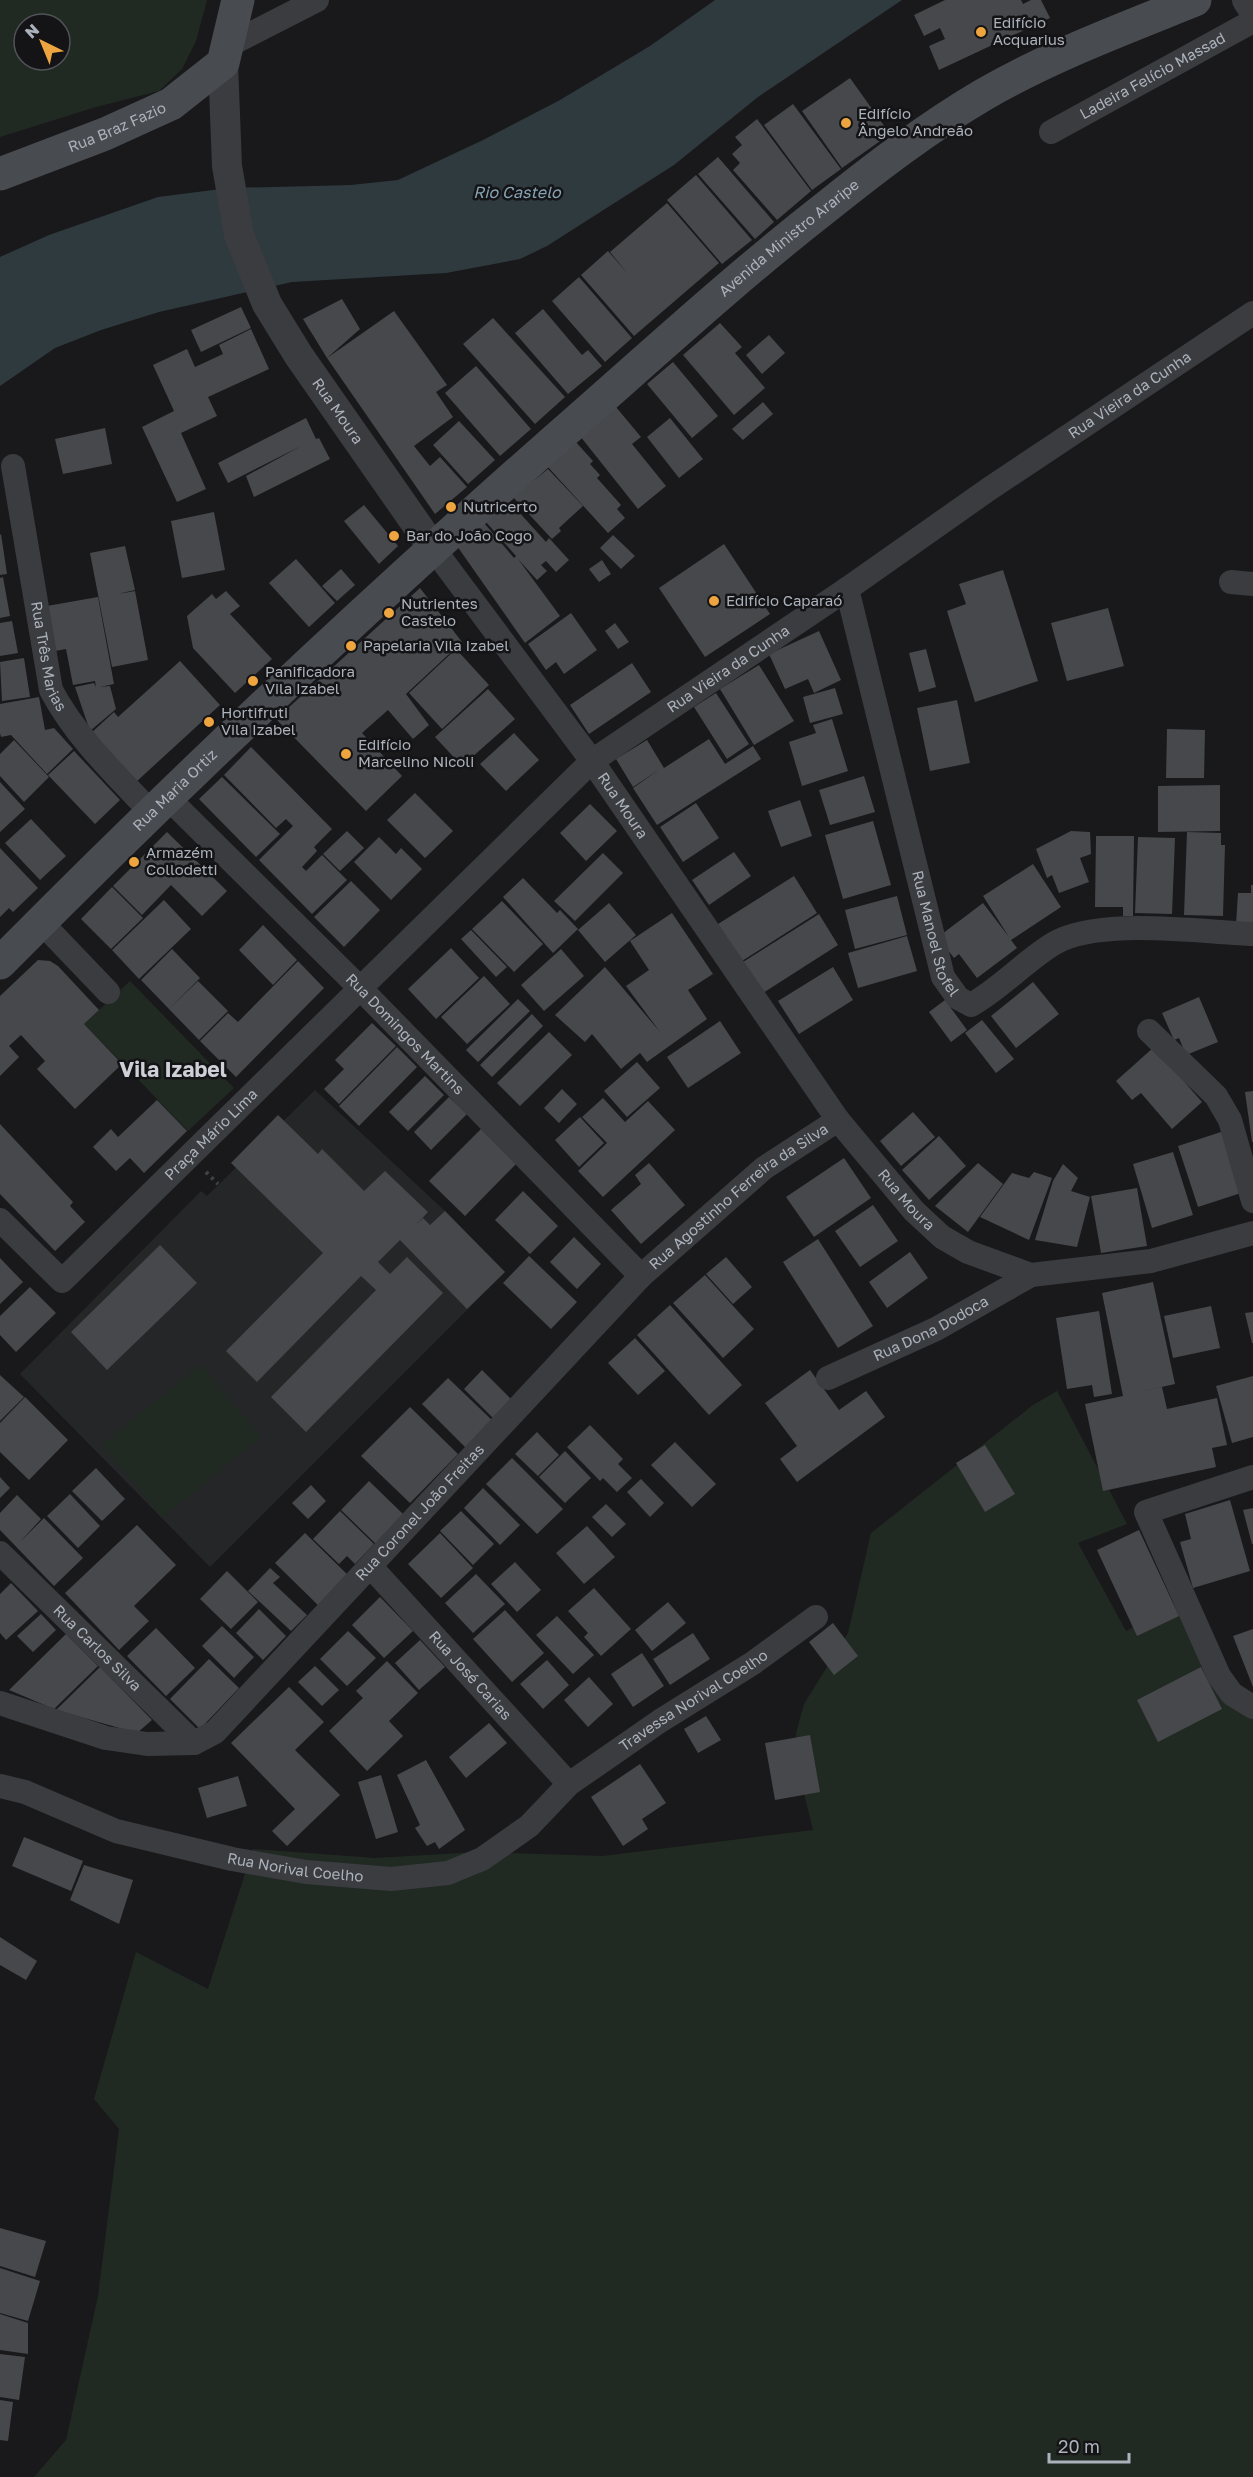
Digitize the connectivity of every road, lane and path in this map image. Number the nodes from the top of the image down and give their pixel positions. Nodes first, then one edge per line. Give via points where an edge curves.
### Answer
1 (238, 0) edge
2 (1195, 0) edge
3 (1246, 0) edge
4 (309, 1) edge
5 (1253, 9) edge
6 (1253, 21) edge
7 (226, 54) junction
8 (1051, 132) dead end
9 (0, 174) edge
10 (1253, 313) edge
11 (13, 466) dead end
12 (433, 548) junction
13 (847, 590) junction
14 (592, 762) junction
15 (159, 805) junction
16 (41, 922) junction
17 (1253, 934) edge
18 (0, 963) edge
19 (360, 988) junction
20 (108, 992) dead end
21 (1149, 1031) dead end
22 (838, 1120) junction
23 (1253, 1201) edge
24 (0, 1220) edge
25 (1253, 1233) edge
26 (1031, 1275) junction
27 (641, 1276) junction
28 (828, 1378) dead end
29 (1253, 1477) edge
30 (0, 1553) edge
31 (371, 1567) junction
32 (816, 1617) dead end
33 (0, 1703) edge
34 (1253, 1707) edge
35 (194, 1743) junction
36 (569, 1784) junction
37 (0, 1786) edge

1 - 7 main road
2 - 12 main road, Avenida Ministro Araripe via 1106,35 993,90 882,163 761,258
3 - 5 street
4 - 7 street
6 - 8 street, Ladeira Felício Massad
7 - 9 main road, Rua Braz Fazio via 171,104
7 - 12 street, Rua Moura via 227,166 239,235 267,304
10 - 13 street, Rua Vieira da Cunha via 988,489
11 - 15 street, Rua Três Marias via 51,690 86,743
12 - 14 street, Rua Moura
12 - 15 main road, Rua Maria Ortiz
13 - 14 street, Rua Vieira da Cunha
13 - 17 street, Rua Manoel Stofel via 943,977 958,998 971,1005 1053,944 1079,933 1125,928
14 - 19 street, Rua Vieira da Cunha
14 - 22 street, Rua Moura
15 - 16 main road, Rua Maria Ortiz
15 - 19 street, Rua Domingos Martins
16 - 18 main road, Rua Maria Ortiz
16 - 20 street
19 - 24 street, Praça Mário Lima via 62,1281
19 - 27 street, Rua Domingos Martins
21 - 23 street via 1216,1096 1230,1120
22 - 26 street, Rua Moura via 907,1203 942,1237 968,1252
22 - 27 street, Rua Agostinho Ferreira da Silva via 764,1168
25 - 26 street, Rua Moura via 1151,1261
26 - 28 street, Rua Dona Dodoca via 936,1329
27 - 31 street, Rua Coronel João Freitas
29 - 34 street via 1146,1512 1220,1676 1232,1694
30 - 35 street, Rua Carlos Silva
31 - 35 street, Rua Coronel João Freitas via 215,1732
31 - 36 street, Rua José Carias
32 - 36 street, Travessa Norival Coelho
33 - 35 street via 106,1738 147,1744
36 - 37 street, Rua Norival Coelho via 529,1826 482,1860 448,1873 391,1879 306,1872 173,1846 116,1831 25,1792

